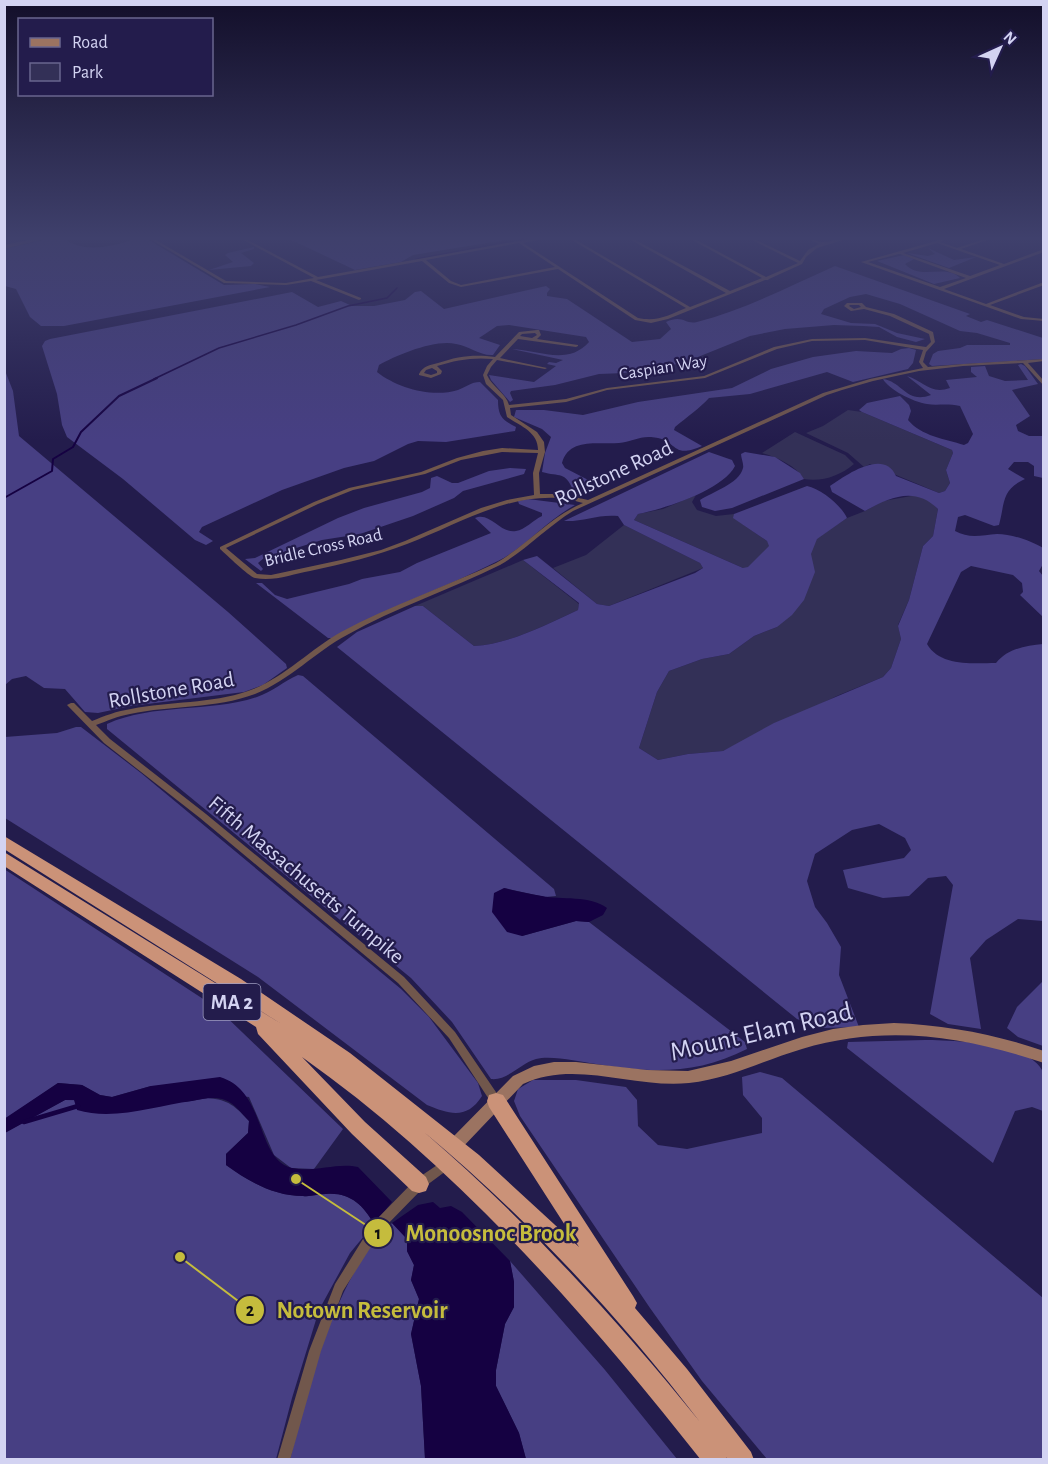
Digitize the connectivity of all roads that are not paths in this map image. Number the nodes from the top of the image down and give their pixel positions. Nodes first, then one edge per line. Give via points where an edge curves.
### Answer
1 (617, 304) edge
2 (683, 304) edge
3 (699, 304) edge
4 (986, 305) edge
5 (689, 308) junction
6 (864, 308) dead end
7 (1044, 320) edge
8 (576, 346) dead end
9 (927, 348) junction
10 (494, 360) junction
11 (1044, 360) edge
12 (1025, 362) junction
13 (433, 366) dead end
14 (545, 368) dead end
15 (927, 369) junction
16 (1044, 385) edge
17 (506, 407) junction
18 (542, 452) junction
19 (537, 496) junction
20 (588, 502) junction
21 (71, 705) dead end
22 (90, 725) junction
23 (4, 841) edge
24 (4, 858) edge
25 (248, 1012) junction
26 (1044, 1057) edge
27 (496, 1101) junction
28 (450, 1154) junction
29 (419, 1184) junction
30 (681, 1378) junction
31 (282, 1460) edge
32 (716, 1460) edge
33 (742, 1460) edge

1 - 5 street via 643,321 662,319
2 - 5 street
3 - 5 street
4 - 7 street via 1026,319
6 - 9 street via 928,330 934,339
8 - 10 street via 534,339 539,334 523,332
9 - 15 street via 921,362
9 - 17 street, Caspian Way via 865,339 812,340 776,348 705,377
10 - 13 street via 464,357
10 - 14 street
10 - 17 street via 486,369 486,379 502,395
11 - 12 street, Rollstone Road
12 - 15 street, Rollstone Road
12 - 16 street
15 - 20 street, Rollstone Road via 869,380 825,394
17 - 18 street via 511,419 538,437
18 - 19 street via 536,473
18 - 19 street, Bridle Cross Road via 483,453 423,473 351,489 222,548 255,576 271,577 383,551 494,504
19 - 20 street, Bridle Cross Road
20 - 22 street, Rollstone Road via 554,520 501,562 350,630 256,691 228,699 114,715
21 - 22 street, Fifth Massachusetts Turnpike
22 - 27 street, Fifth Massachusetts Turnpike via 400,980 452,1035
23 - 28 highway, MA 2 via 307,1032 411,1108
24 - 25 highway, MA 2
25 - 28 highway, MA 2
25 - 29 highway via 344,1114
26 - 27 main road, Mount Elam Road via 956,1032 881,1030 804,1042 688,1077 543,1069 525,1074
27 - 28 main road, Mount Elam Road
27 - 30 highway via 610,1282
28 - 29 street
28 - 30 highway, MA 2 via 564,1248
28 - 32 highway, MA 2 via 646,1373
29 - 31 street via 384,1220 339,1288
30 - 33 highway, MA 2

